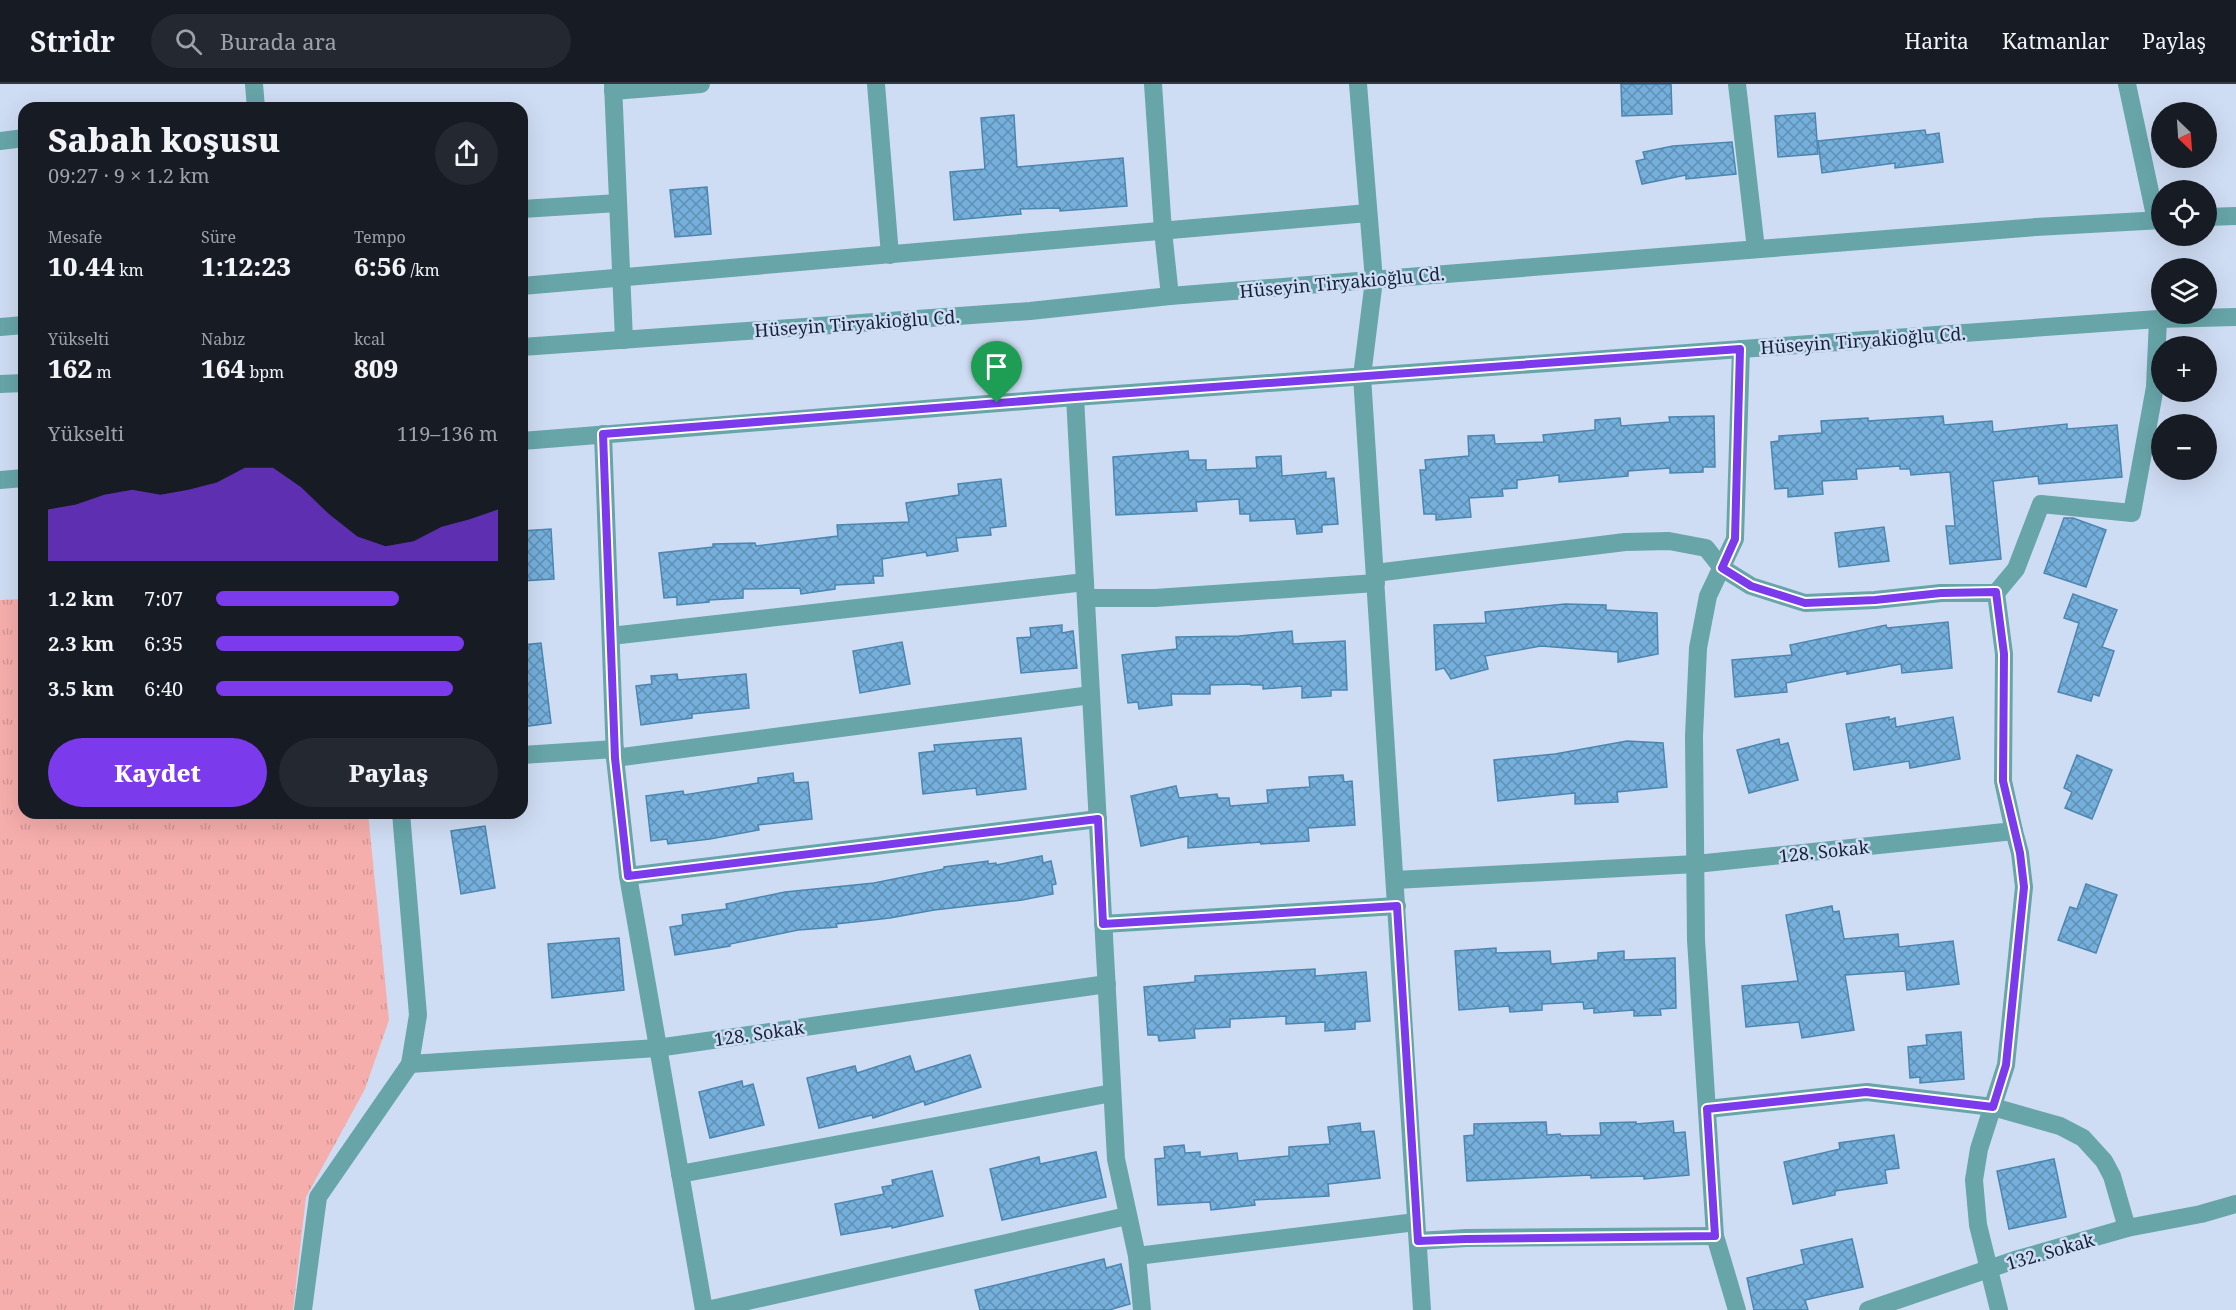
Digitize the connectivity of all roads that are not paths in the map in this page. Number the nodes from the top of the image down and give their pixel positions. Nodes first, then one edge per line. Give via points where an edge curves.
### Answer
1 (254, 84) edge
2 (701, 84) edge
3 (876, 84) edge
4 (1153, 84) edge
5 (1358, 84) edge
6 (1737, 84) edge
7 (2127, 84) edge
8 (613, 87) edge
9 (256, 102) edge
10 (18, 139) edge
11 (0, 141) edge
12 (2151, 189) edge
13 (618, 203) junction
14 (528, 209) edge
15 (1368, 213) junction
16 (2236, 216) edge
17 (2217, 217) edge
18 (2151, 220) edge
19 (1163, 231) junction
20 (1756, 249) junction
21 (890, 255) junction
22 (621, 278) junction
23 (1374, 280) junction
24 (528, 286) edge
25 (1170, 296) junction
26 (2217, 317) edge
27 (2236, 317) edge
28 (2151, 320) edge
29 (2158, 324) edge
30 (18, 326) edge
31 (0, 327) edge
32 (624, 340) junction
33 (528, 347) edge
34 (1740, 349) junction
35 (1362, 376) junction
36 (18, 382) edge
37 (0, 384) edge
38 (1075, 397) junction
39 (603, 434) junction
40 (528, 440) edge
41 (18, 478) edge
42 (0, 480) edge
43 (1722, 568) junction
44 (1376, 578) junction
45 (1086, 590) junction
46 (1996, 592) junction
47 (611, 636) junction
48 (1091, 695) junction
49 (615, 753) junction
50 (528, 755) edge
51 (402, 819) edge
52 (1098, 819) junction
53 (2014, 831) junction
54 (1696, 864) junction
55 (628, 876) junction
56 (1395, 880) junction
57 (1397, 906) junction
58 (1103, 924) junction
59 (1107, 984) junction
60 (657, 1048) junction
61 (410, 1064) junction
62 (1112, 1093) junction
63 (1993, 1107) junction
64 (1707, 1109) junction
65 (680, 1174) junction
66 (2236, 1204) edge
67 (1127, 1216) junction
68 (1416, 1222) junction
69 (2127, 1228) junction
70 (1715, 1236) junction
71 (1418, 1241) junction
72 (1137, 1256) junction
73 (1990, 1269) junction
74 (303, 1310) edge
75 (706, 1310) edge
76 (1142, 1310) edge
77 (1422, 1310) edge
78 (1737, 1310) edge
79 (1868, 1310) edge
80 (1999, 1310) edge

1 - 9 street
2 - 8 street
3 - 21 street
4 - 19 street
5 - 15 street
6 - 20 street
7 - 12 street
8 - 13 street
10 - 11 street
13 - 14 street
13 - 22 street
15 - 19 street
15 - 23 street
16 - 17 street
18 - 20 street, Hüseyin Tiryakioğlu Cd.
19 - 21 street
19 - 25 street
20 - 23 street, Hüseyin Tiryakioğlu Cd.
21 - 22 street
22 - 24 street
22 - 32 street
23 - 25 street, Hüseyin Tiryakioğlu Cd.
23 - 35 street
25 - 32 street, Hüseyin Tiryakioğlu Cd. via 1030,311
26 - 27 street, Hüseyin Tiryakioğlu Cd.
28 - 34 street, Hüseyin Tiryakioğlu Cd.
29 - 46 street via 2155,387 2132,513 2041,504 2016,569
30 - 31 street
32 - 33 street, Hüseyin Tiryakioğlu Cd.
34 - 35 street, Hüseyin Tiryakioğlu Cd.
34 - 43 street via 1735,539
35 - 38 street, Hüseyin Tiryakioğlu Cd.
35 - 44 street
36 - 37 street
38 - 39 street, Hüseyin Tiryakioğlu Cd.
38 - 45 street
39 - 40 street, Hüseyin Tiryakioğlu Cd.
39 - 47 street
41 - 42 street
43 - 44 street via 1706,548 1669,542 1624,542
43 - 46 street via 1751,586 1805,603
43 - 54 street via 1708,596 1698,648 1694,736
44 - 45 street via 1155,598
44 - 56 street
45 - 47 street
45 - 48 street
46 - 53 street via 2004,654 2003,781
47 - 49 street
48 - 49 street
48 - 52 street
49 - 50 street
49 - 55 street
51 - 61 street via 418,1015
52 - 55 street
52 - 58 street
53 - 54 street, 128. Sokak
53 - 63 street via 2024,887 2006,1065
54 - 56 street, 128. Sokak
54 - 64 street via 1696,940
55 - 60 street
56 - 57 street
57 - 58 street
57 - 68 street
58 - 59 street
59 - 60 street, 128. Sokak
59 - 62 street
60 - 61 street, 128. Sokak
60 - 65 street
61 - 74 street via 318,1197
62 - 65 street
62 - 67 street via 1116,1159
63 - 64 street via 1866,1092
63 - 69 street via 2060,1126 2093,1147 2112,1176
63 - 73 street via 1974,1180 1978,1225
64 - 70 street
65 - 75 street
66 - 69 street, 132. Sokak
67 - 72 street
67 - 75 street
68 - 71 street
68 - 72 street
69 - 73 street, 132. Sokak
70 - 71 street
70 - 78 street
71 - 77 street
72 - 76 street
73 - 79 street, 132. Sokak
73 - 80 street

